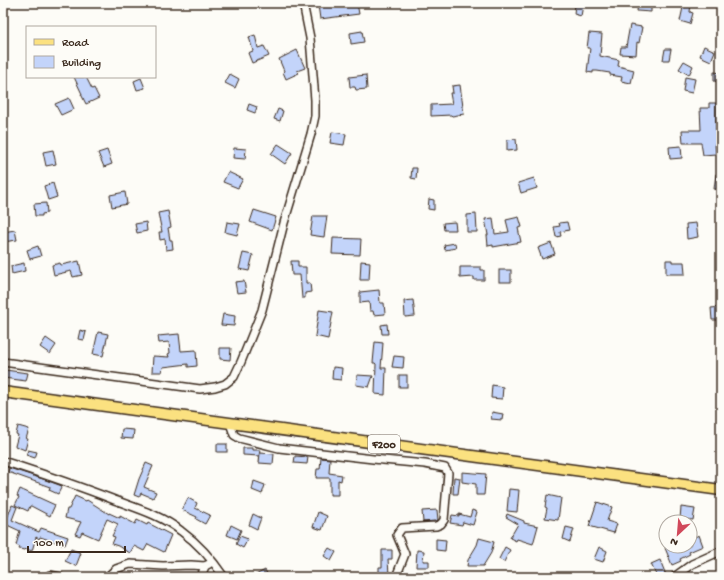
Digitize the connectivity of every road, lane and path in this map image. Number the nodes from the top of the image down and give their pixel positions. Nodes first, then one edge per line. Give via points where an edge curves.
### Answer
1 (303, 3) edge
2 (3, 362) edge
3 (3, 392) edge
4 (230, 423) junction
5 (3, 461) edge
6 (721, 490) edge
7 (721, 551) edge
8 (213, 561) junction
9 (205, 566) junction
10 (50, 575) dead end
11 (60, 577) edge
12 (107, 577) edge
13 (201, 577) edge
14 (224, 577) edge
15 (396, 577) edge
16 (674, 577) edge

1 - 2 street via 311,49 315,116 262,310 234,377 225,384 200,389
3 - 4 main road, F200
4 - 6 main road, F200
4 - 15 street via 234,435 279,448 445,468 448,473 444,520 436,526 402,528 397,535 405,554
5 - 8 street via 148,512 181,530
7 - 16 street via 692,564
8 - 9 street
8 - 14 street
9 - 12 street via 130,564 116,569
9 - 13 street
10 - 11 street

